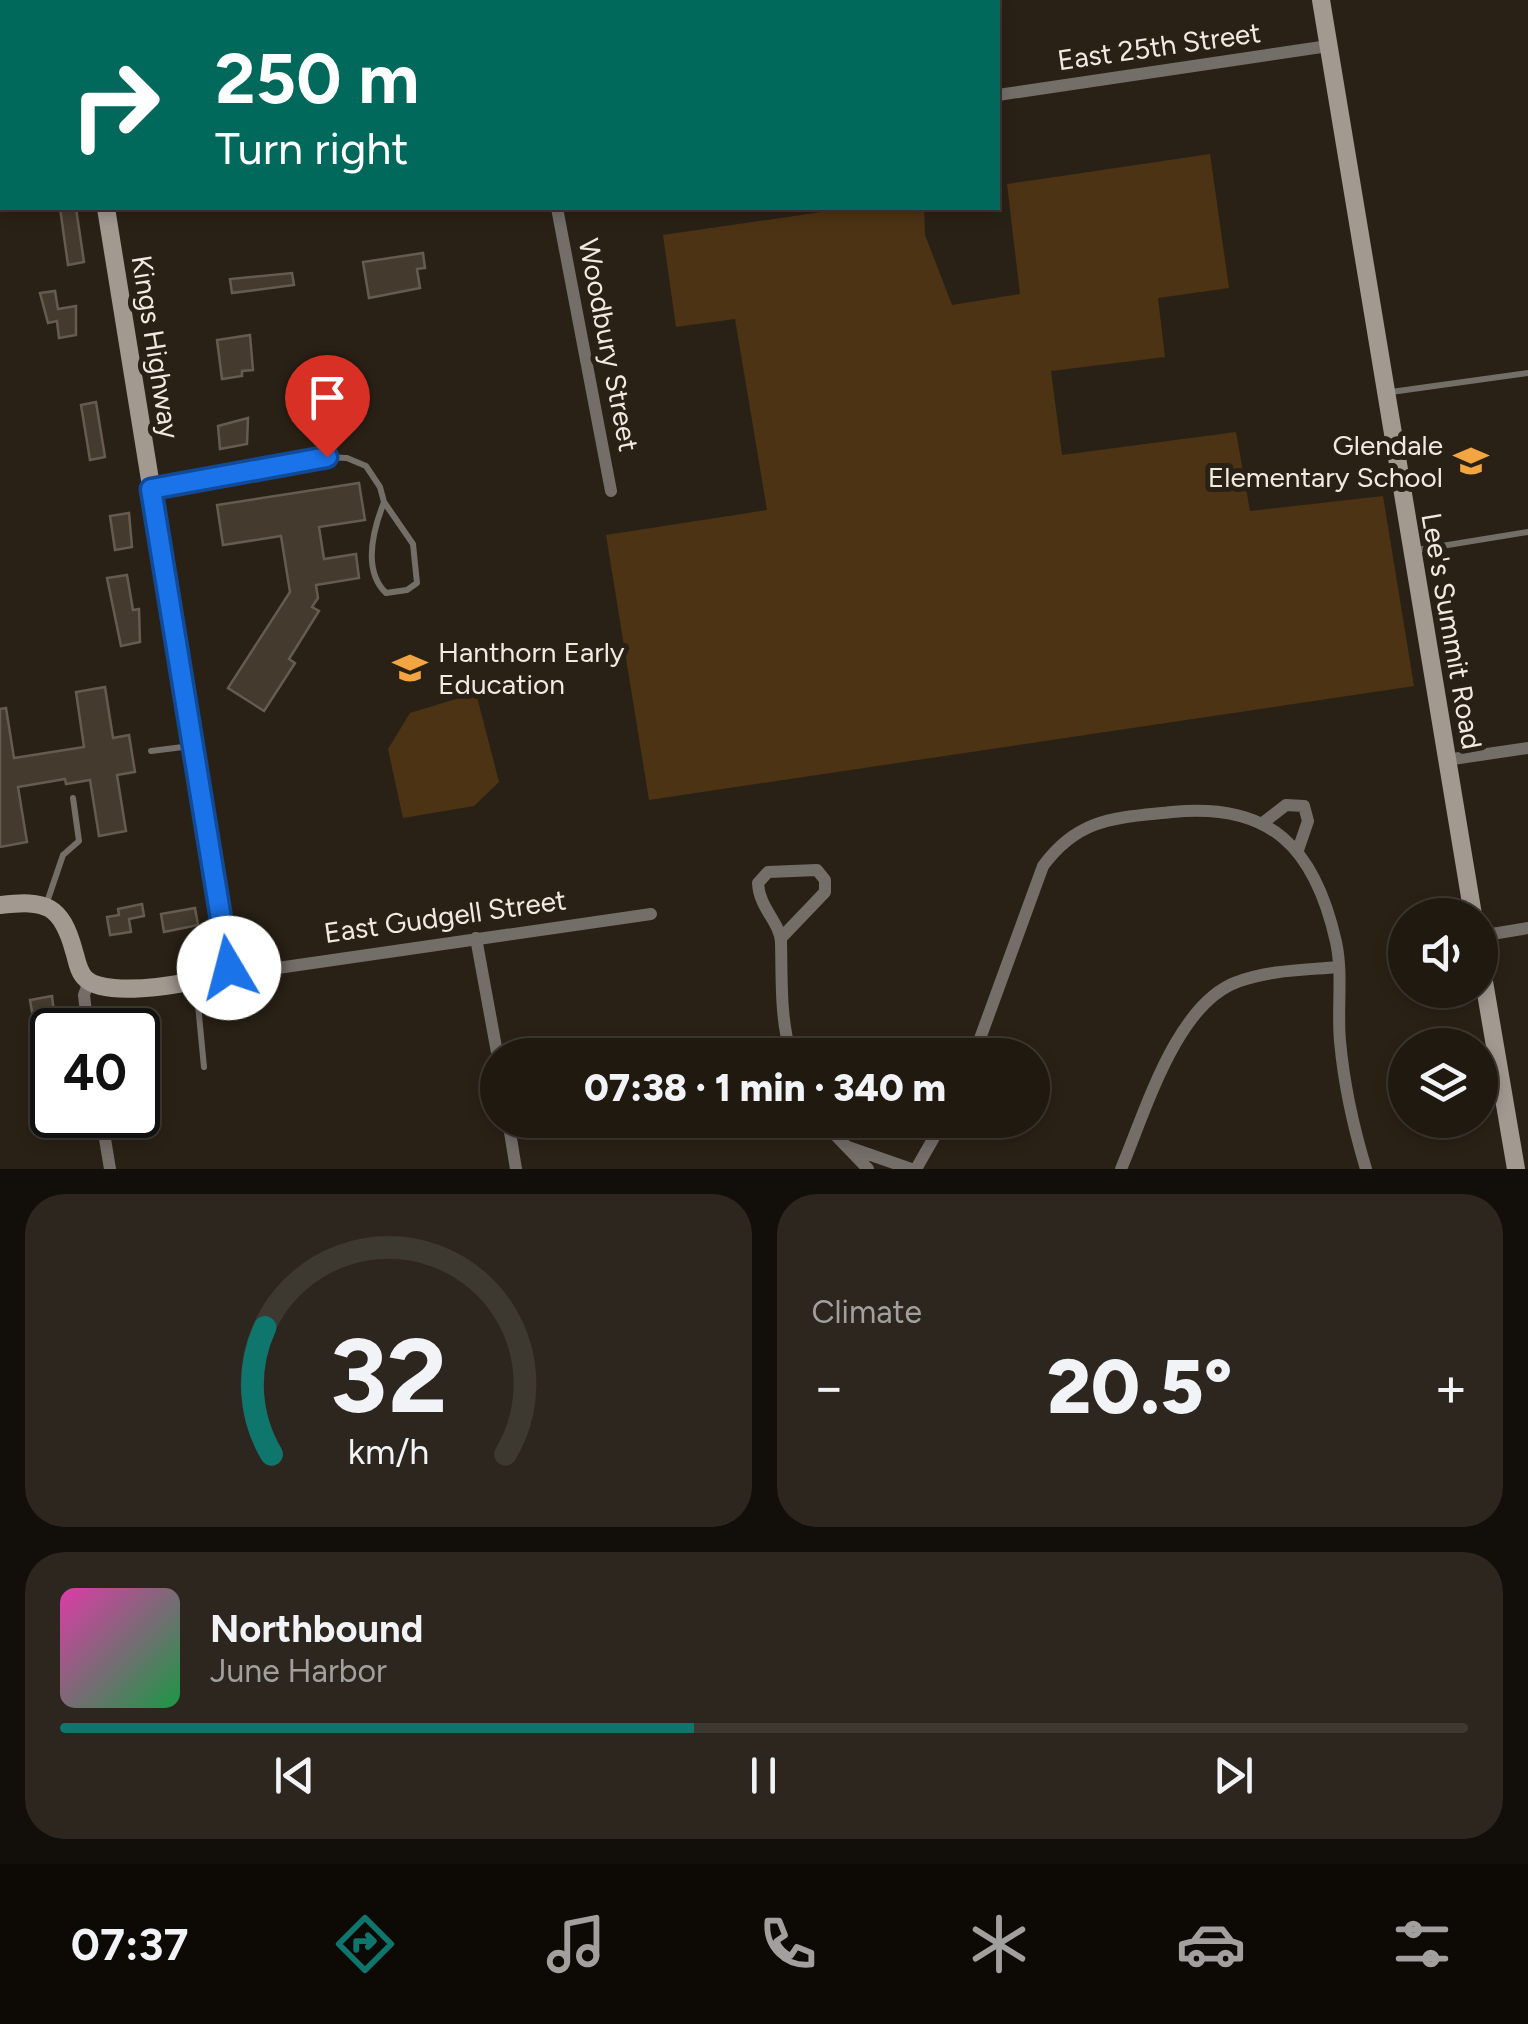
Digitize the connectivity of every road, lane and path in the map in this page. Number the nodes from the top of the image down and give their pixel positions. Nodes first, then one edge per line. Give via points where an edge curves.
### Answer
1 (1321, 0) edge
2 (1328, 46) junction
3 (1000, 94) edge
4 (106, 210) edge
5 (557, 210) edge
6 (1528, 373) edge
7 (1384, 393) junction
8 (151, 489) junction
9 (612, 491) dead end
10 (384, 502) junction
11 (1528, 532) edge
12 (1411, 552) junction
13 (192, 746) junction
14 (1528, 748) edge
15 (151, 751) dead end
16 (1446, 760) junction
17 (73, 798) dead end
18 (1264, 822) junction
19 (1298, 850) junction
20 (1470, 898) edge
21 (0, 905) edge
22 (46, 905) junction
23 (651, 914) dead end
24 (1528, 928) edge
25 (1498, 933) edge
26 (476, 938) junction
27 (781, 938) junction
28 (1338, 967) junction
29 (229, 968) junction
30 (195, 979) junction
31 (88, 982) junction
32 (86, 1008) edge
33 (1489, 1008) edge
34 (494, 1038) edge
35 (786, 1038) edge
36 (980, 1038) edge
37 (204, 1067) dead end
38 (105, 1138) edge
39 (511, 1138) edge
40 (839, 1138) edge
41 (933, 1138) edge
42 (848, 1147) junction
43 (110, 1169) edge
44 (516, 1169) edge
45 (868, 1169) edge
46 (914, 1169) edge
47 (1121, 1169) edge
48 (1366, 1169) edge
49 (1516, 1169) edge

1 - 2 main road, Lee's Summit Road
2 - 3 street, East 25th Street
2 - 7 main road, Lee's Summit Road
4 - 8 main road, Kings Highway
5 - 9 street, Woodbury Street
6 - 7 lane
7 - 12 main road, Lee's Summit Road
8 - 10 lane via 348,458 366,466
8 - 13 main road, Kings Highway
10 - 10 lane via 413,544 417,584 397,592 376,584 371,543
11 - 12 lane
12 - 16 main road, Lee's Summit Road
13 - 15 lane
13 - 29 main road, Kings Highway
14 - 16 street
16 - 20 main road, Lee's Summit Road
17 - 22 lane via 79,841 63,855
18 - 19 street
18 - 19 street via 1286,805 1304,806 1308,822
18 - 36 street via 1199,809 1130,816 1084,827 1060,844 1044,866
19 - 28 street via 1315,880
21 - 22 main road
22 - 31 main road via 64,920
23 - 26 street, East Gudgell Street
24 - 25 street
26 - 29 street, East Gudgell Street via 257,971
26 - 34 street
27 - 27 street via 825,892 826,880 817,870 768,872 758,883 762,907
27 - 35 street
28 - 47 street via 1258,976 1214,994 1185,1026
28 - 48 street via 1349,1112
29 - 30 main road, East Gudgell Street
30 - 31 main road, East Gudgell Street via 118,990
30 - 37 lane
31 - 32 street
33 - 49 main road
38 - 43 street
39 - 44 street
40 - 42 street
41 - 46 street
42 - 45 street
42 - 46 street

